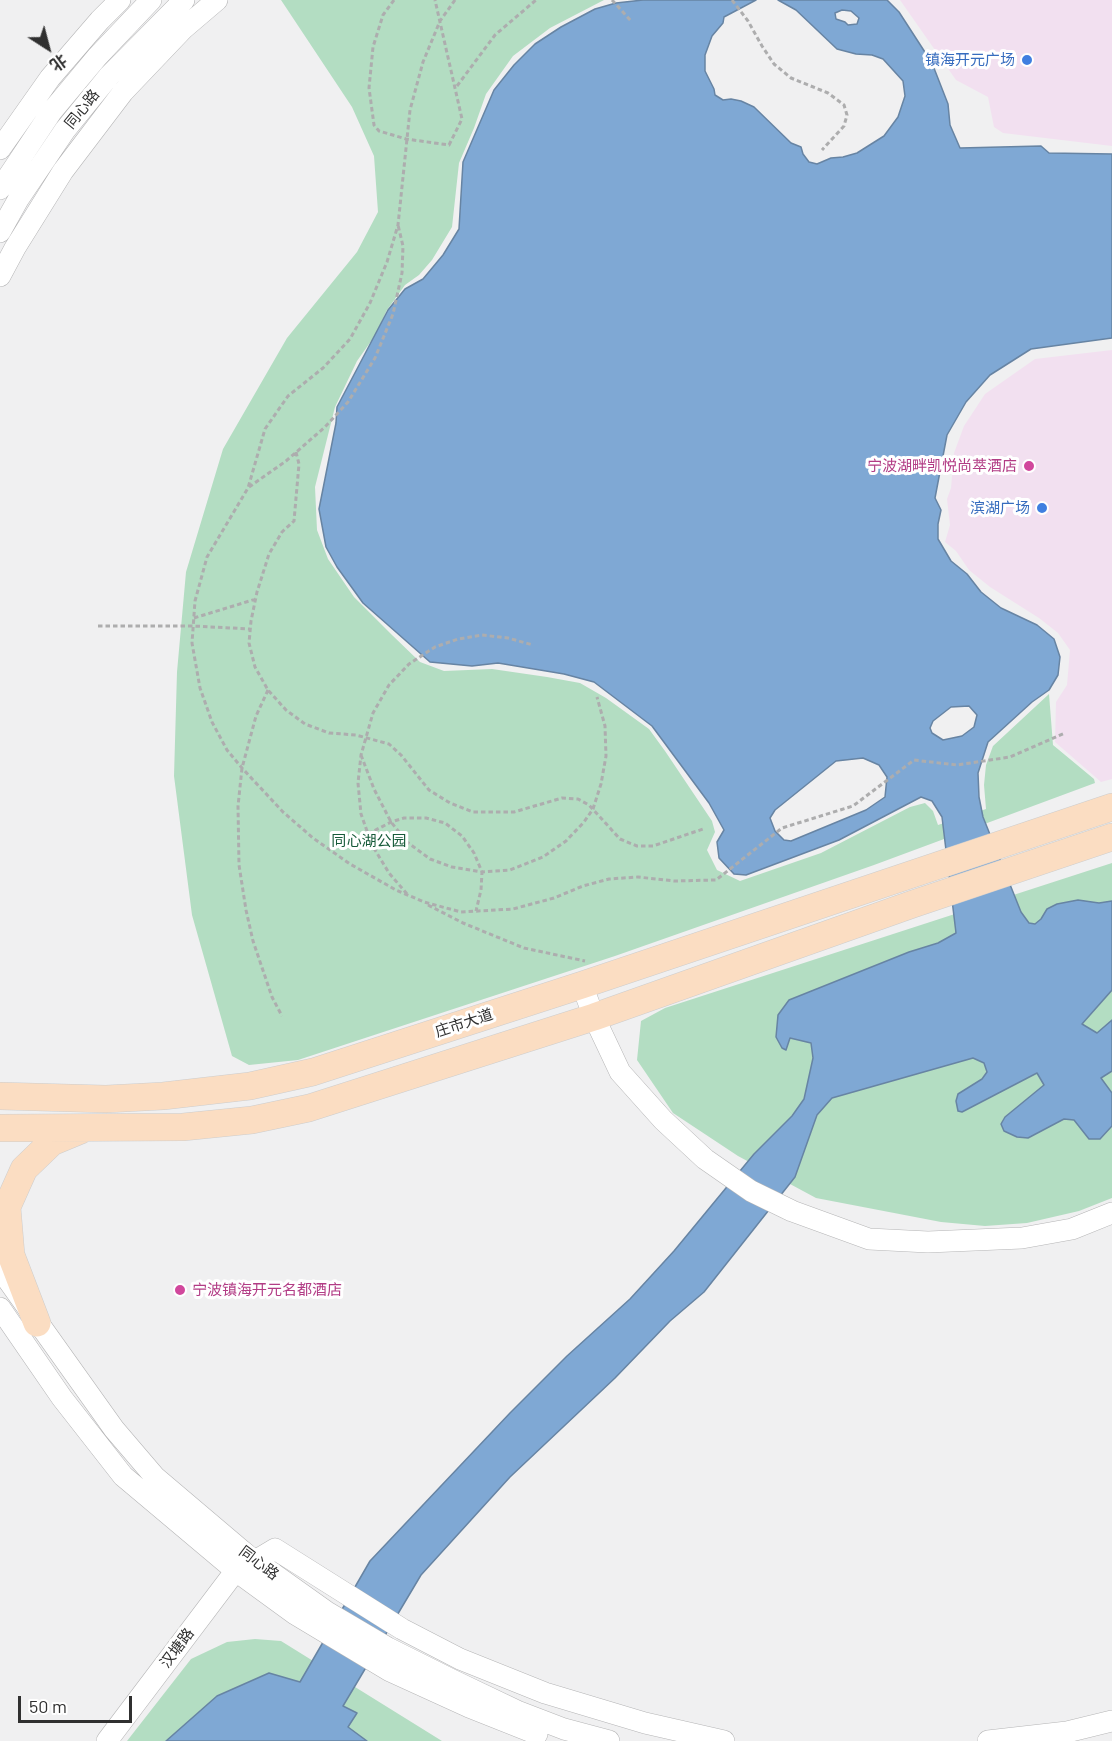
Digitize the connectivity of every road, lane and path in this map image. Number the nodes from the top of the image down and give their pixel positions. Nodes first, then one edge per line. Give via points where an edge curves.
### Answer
1 (120, 0) edge
2 (151, 0) edge
3 (184, 0) edge
4 (217, 0) edge
5 (394, 0) edge
6 (435, 0) edge
7 (455, 0) edge
8 (536, 0) edge
9 (612, 0) edge
10 (732, 0) edge
11 (441, 21) junction
12 (632, 22) dead end
13 (456, 88) junction
14 (406, 139) junction
15 (0, 149) edge
16 (822, 150) dead end
17 (0, 189) edge
18 (398, 225) junction
19 (0, 232) edge
20 (0, 276) edge
21 (296, 452) junction
22 (248, 488) junction
23 (256, 599) junction
24 (194, 619) junction
25 (98, 626) dead end
26 (193, 626) junction
27 (250, 629) junction
28 (533, 645) dead end
29 (268, 690) junction
30 (597, 697) dead end
31 (1065, 733) dead end
32 (366, 737) junction
33 (361, 755) junction
34 (242, 768) junction
35 (1112, 807) edge
36 (593, 809) junction
37 (391, 822) junction
38 (703, 829) dead end
39 (368, 834) junction
40 (1112, 837) edge
41 (482, 872) junction
42 (408, 895) junction
43 (424, 902) junction
44 (476, 911) junction
45 (618, 973) junction
46 (582, 986) junction
47 (282, 1016) dead end
48 (594, 1017) junction
49 (0, 1096) edge
50 (87, 1127) junction
51 (0, 1128) edge
52 (1112, 1213) edge
53 (0, 1269) edge
54 (0, 1308) edge
55 (37, 1323) junction
56 (246, 1562) junction
57 (1112, 1721) edge
58 (107, 1741) edge
59 (555, 1741) edge
60 (609, 1741) edge
61 (724, 1741) edge
62 (988, 1741) edge

1 - 15 street via 50,78
2 - 17 street, 同心路 via 52,111
3 - 19 street, 同心路 via 108,76 65,130
4 - 20 street via 123,92 63,171
5 - 14 path via 383,15 373,47 369,88 374,125 379,131
6 - 11 path
7 - 11 path
8 - 13 path via 495,35
9 - 12 path
10 - 16 path via 774,63 791,78 828,93 844,105 844,126
11 - 13 path
11 - 14 path via 423,62
13 - 14 path via 462,119 449,145
14 - 18 path
18 - 21 path via 403,246 402,273 393,314 375,358 348,402
18 - 22 path via 370,303 350,339 323,368 288,396 265,429
21 - 22 path
21 - 23 path via 299,464 294,521 269,554
22 - 24 path via 207,557
23 - 24 path
23 - 27 path
24 - 26 path
25 - 26 path
26 - 27 path
26 - 34 path via 200,688 227,750
27 - 29 path via 255,667
28 - 32 path via 482,635 435,647 389,685 373,713
29 - 32 path via 305,724 329,733
29 - 34 path via 256,716
30 - 36 path via 605,726 606,756
31 - 44 path via 1010,757 957,765 914,760 853,806 782,828 716,880 609,879 513,909
32 - 33 path
32 - 36 path via 389,744 429,790 473,812 514,812 562,798 578,799
33 - 37 path
33 - 39 path via 358,783
34 - 42 path via 313,838 350,864
34 - 47 path via 239,865 246,910 272,997
35 - 45 main road, 庄市大道
36 - 38 path via 620,838 637,846 652,846
36 - 41 path via 566,841 543,857 510,870
37 - 39 path
37 - 41 path via 407,842 430,859
37 - 41 path via 426,818 445,823 462,836
39 - 42 path via 389,873
40 - 48 main road
41 - 44 path
42 - 43 path
43 - 44 path via 461,912
43 - 45 path via 524,948 581,960
45 - 46 main road, 庄市大道
46 - 48 street
46 - 49 main road, 庄市大道 via 313,1072 250,1086 106,1099
48 - 50 main road via 309,1108 252,1120 183,1127
48 - 52 street via 620,1072 663,1120 705,1159 751,1191 792,1211 869,1239 928,1242 1022,1238 1072,1229
50 - 51 main road
50 - 55 main road via 52,1142 24,1169 7,1207 11,1255
53 - 55 street, 同心路
54 - 56 street, 同心路 via 62,1398 123,1476
55 - 56 street, 同心路 via 114,1429 155,1477
56 - 58 street, 汉塘路
56 - 59 street, 同心路 via 296,1614 390,1671
56 - 60 street, 同心路 via 388,1648 450,1679 517,1711
56 - 61 street via 276,1549 402,1629 460,1659 545,1693 645,1723
57 - 62 street via 1067,1732

